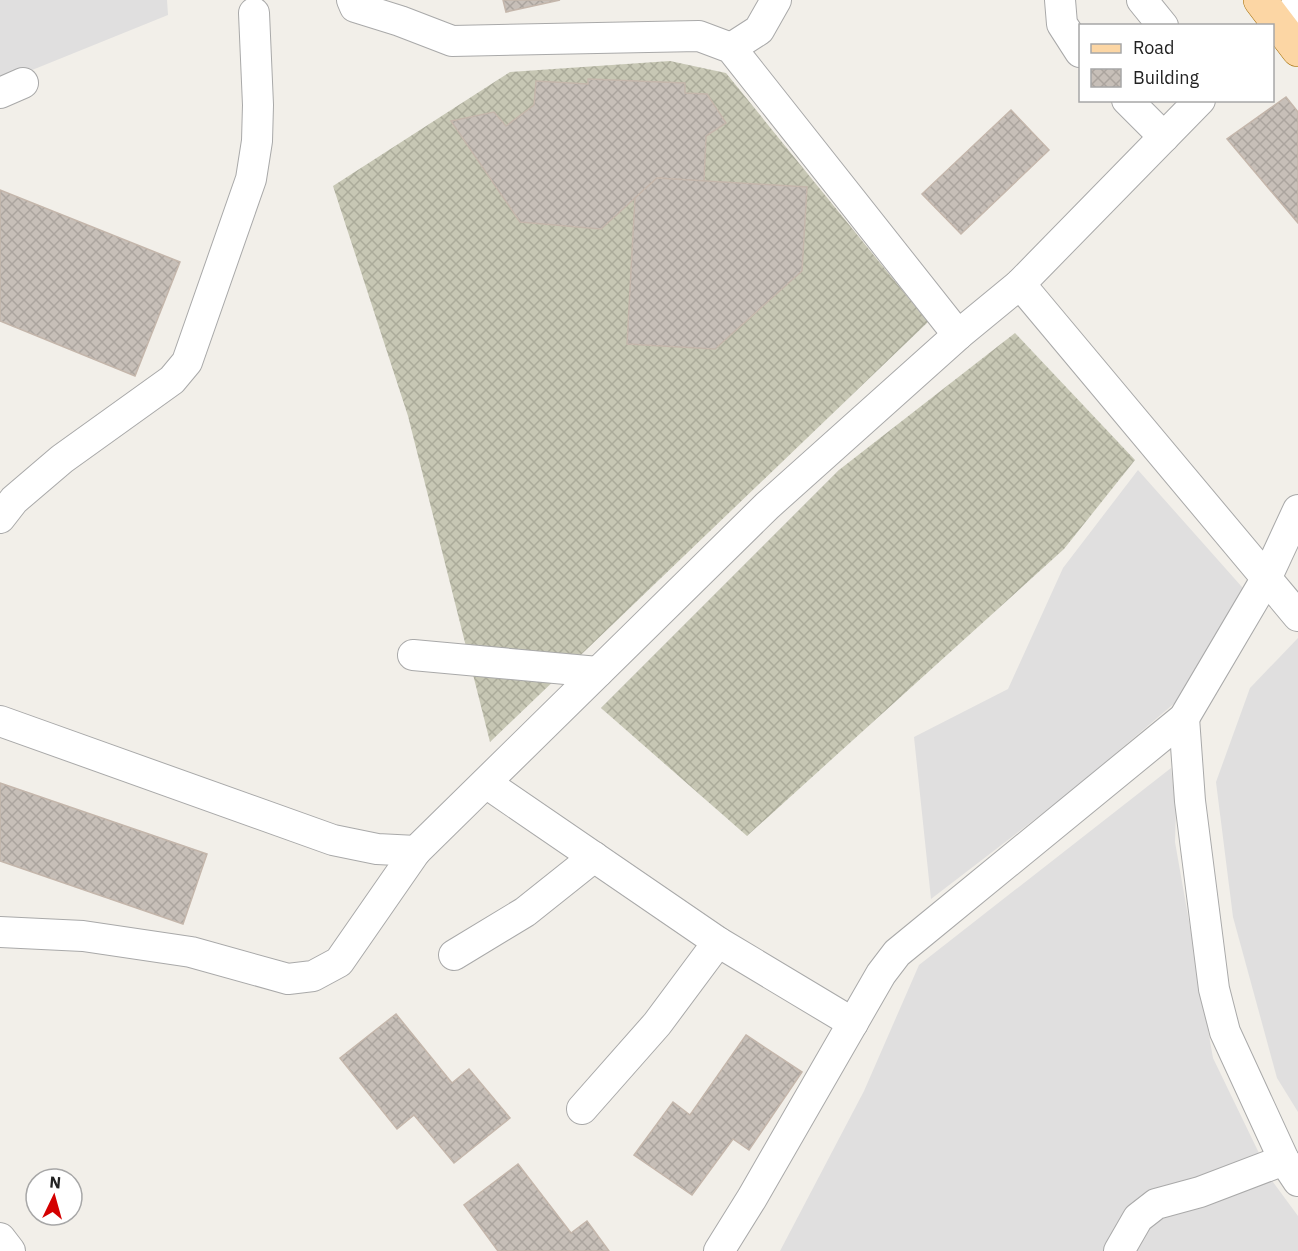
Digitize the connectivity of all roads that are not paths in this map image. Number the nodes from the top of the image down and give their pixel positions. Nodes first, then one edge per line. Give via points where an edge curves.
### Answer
1 (352, 0) edge
2 (776, 0) edge
3 (1060, 0) edge
4 (1142, 0) edge
5 (254, 13) dead end
6 (1277, 14) edge
7 (1162, 24) edge
8 (731, 48) junction
9 (1079, 50) edge
10 (1298, 50) edge
11 (1130, 102) edge
12 (1198, 102) edge
13 (1164, 137) junction
14 (1020, 284) junction
15 (958, 335) junction
16 (1298, 510) edge
17 (0, 518) edge
18 (1266, 579) junction
19 (1298, 616) edge
20 (413, 655) dead end
21 (598, 672) junction
22 (1184, 718) junction
23 (0, 721) edge
24 (486, 783) junction
25 (416, 851) junction
26 (594, 857) junction
27 (0, 932) edge
28 (718, 942) junction
29 (454, 955) dead end
30 (853, 1023) junction
31 (582, 1109) dead end
32 (1291, 1171) edge
33 (0, 1238) edge
34 (10, 1251) edge
35 (719, 1251) edge
36 (1119, 1251) edge

1 - 8 street via 355,8 452,41 699,36
2 - 8 street via 759,30
3 - 9 street via 1062,24
4 - 7 street
5 - 17 street via 258,105 251,179 187,362 172,380 62,459 14,500
6 - 10 main road
8 - 15 street
11 - 13 street
12 - 13 street
13 - 14 street
14 - 15 street
14 - 18 street
15 - 21 street via 766,506
16 - 18 street
18 - 19 street
18 - 22 street
20 - 21 street
21 - 24 street
22 - 30 street via 897,953
22 - 32 street via 1190,801 1214,989 1225,1032
23 - 25 street via 333,840 377,849
24 - 25 street
24 - 26 street
25 - 27 street via 339,962 313,976 288,979 191,952 83,936
26 - 28 street
26 - 29 street via 525,912
28 - 30 street
28 - 31 street via 657,1024
30 - 35 street
32 - 36 street via 1156,1204 1138,1218
33 - 34 street

